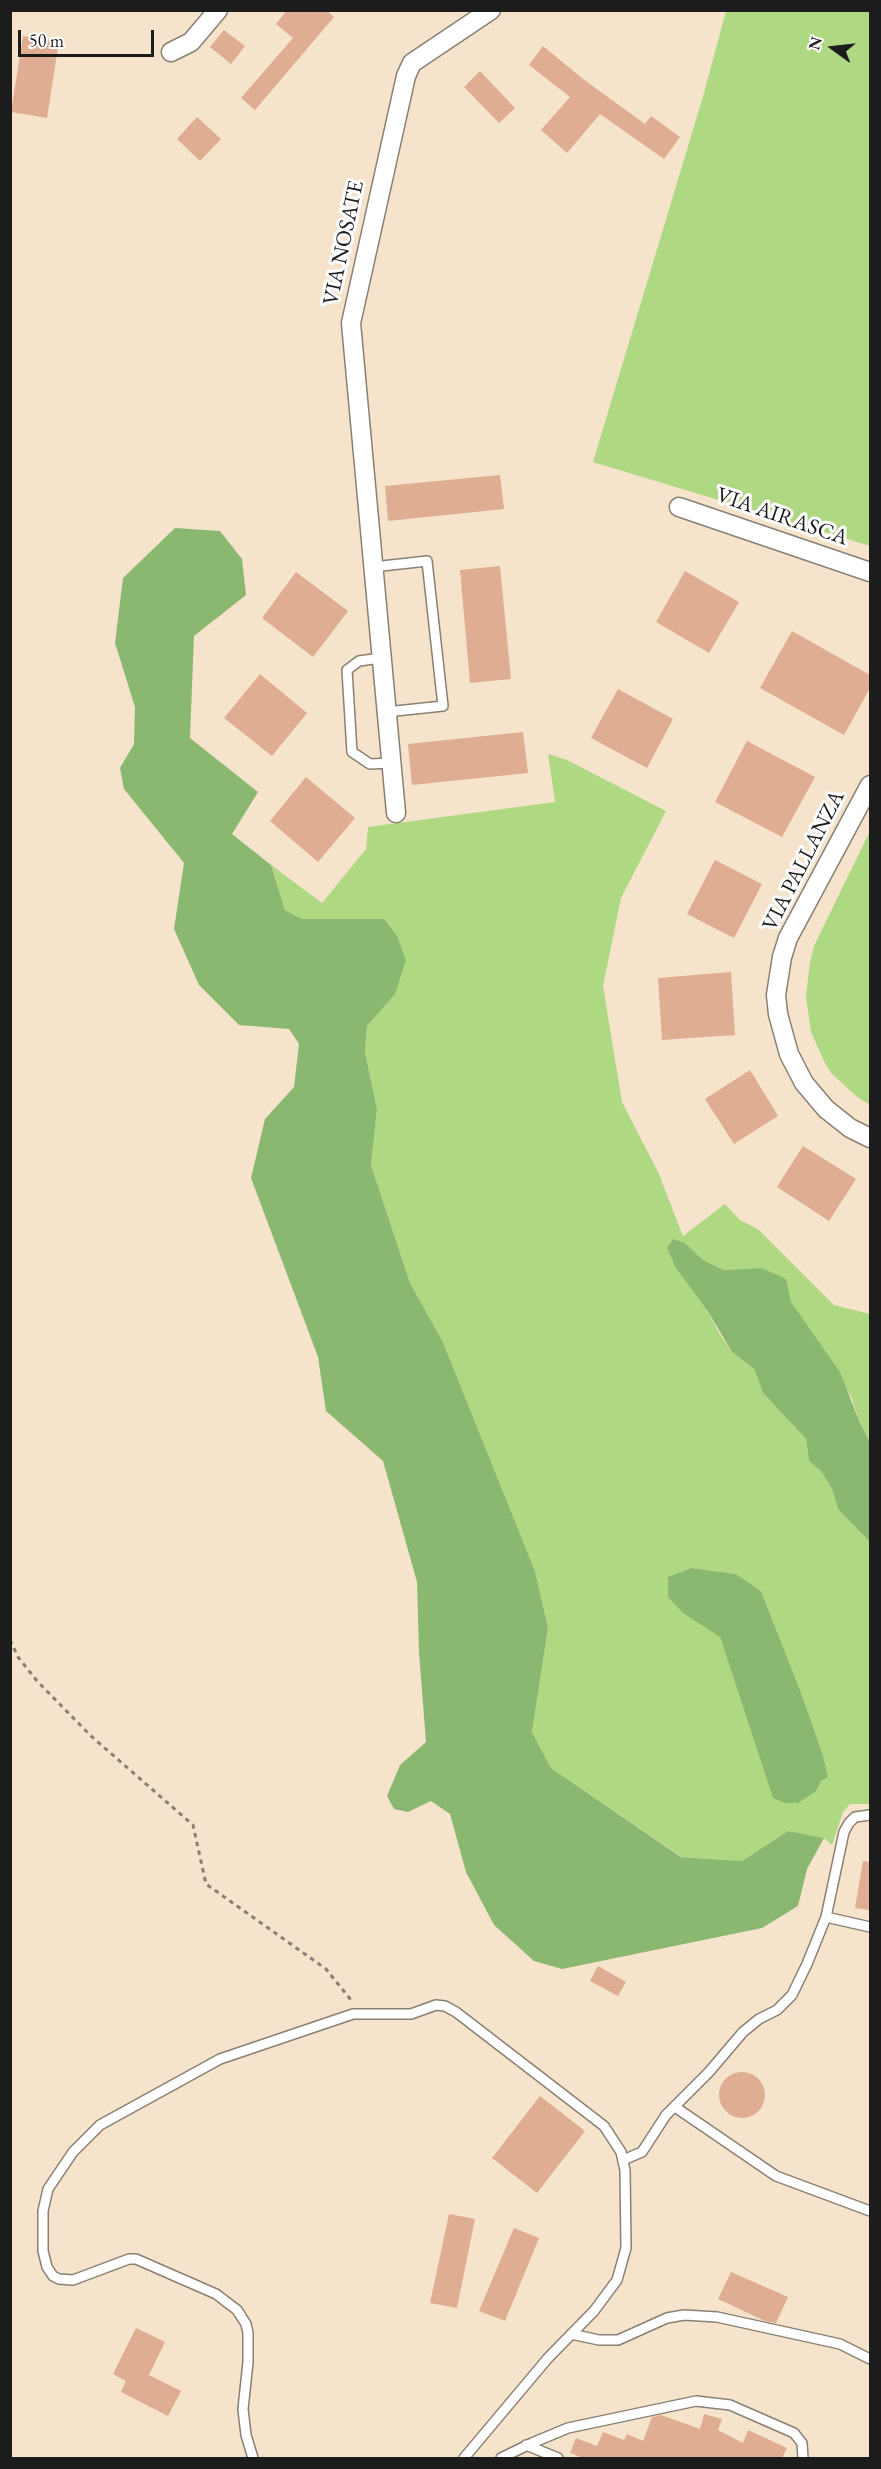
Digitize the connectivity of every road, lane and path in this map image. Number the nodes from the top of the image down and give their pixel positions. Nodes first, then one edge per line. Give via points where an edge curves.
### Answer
1 (219, 10) edge
2 (490, 10) edge
3 (171, 52) dead end
4 (679, 507) dead end
5 (373, 567) junction
6 (870, 572) edge
7 (381, 658) junction
8 (386, 712) junction
9 (391, 763) junction
10 (870, 785) edge
11 (396, 813) dead end
12 (870, 1138) edge
13 (10, 1640) edge
14 (870, 1815) edge
15 (826, 1917) junction
16 (870, 1927) edge
17 (361, 2012) junction
18 (675, 2107) junction
19 (623, 2160) junction
20 (870, 2211) edge
21 (571, 2334) junction
22 (870, 2359) edge
23 (526, 2445) junction
24 (253, 2458) edge
25 (464, 2458) edge
26 (501, 2458) edge
27 (558, 2458) edge
28 (803, 2458) edge

1 - 3 street via 191,42
2 - 5 street, VIA NOSATE via 412,63 406,76 353,308 356,388
4 - 6 street, VIA AIRASCA
5 - 7 street, VIA NOSATE
5 - 8 lane via 427,561 443,706
7 - 8 street, VIA NOSATE
7 - 9 lane via 359,661 347,670 352,752 370,764
8 - 9 street, VIA NOSATE
9 - 11 street, VIA NOSATE
10 - 12 street, VIA PALLANZA via 788,938 776,994 789,1054 804,1083 826,1109
13 - 17 path via 18,1658 37,1681 91,1736 193,1825 206,1884 326,1969
14 - 15 lane via 855,1817 844,1832
15 - 16 lane
15 - 18 lane via 792,1995 743,2032
17 - 19 lane via 404,2014 436,2006 450,2008 604,2126
17 - 24 lane via 230,2055 109,2118 73,2152 46,2195 43,2250 53,2276 73,2280 136,2259 216,2294 237,2310 248,2333 243,2409
18 - 19 lane via 642,2152
18 - 20 lane via 776,2176
19 - 21 lane via 626,2248 621,2272 607,2296
21 - 22 lane via 618,2340 667,2318 717,2317 820,2338
21 - 25 lane
23 - 26 lane
23 - 27 lane
23 - 28 lane via 568,2428 683,2402 707,2401 730,2405 794,2433 802,2443

